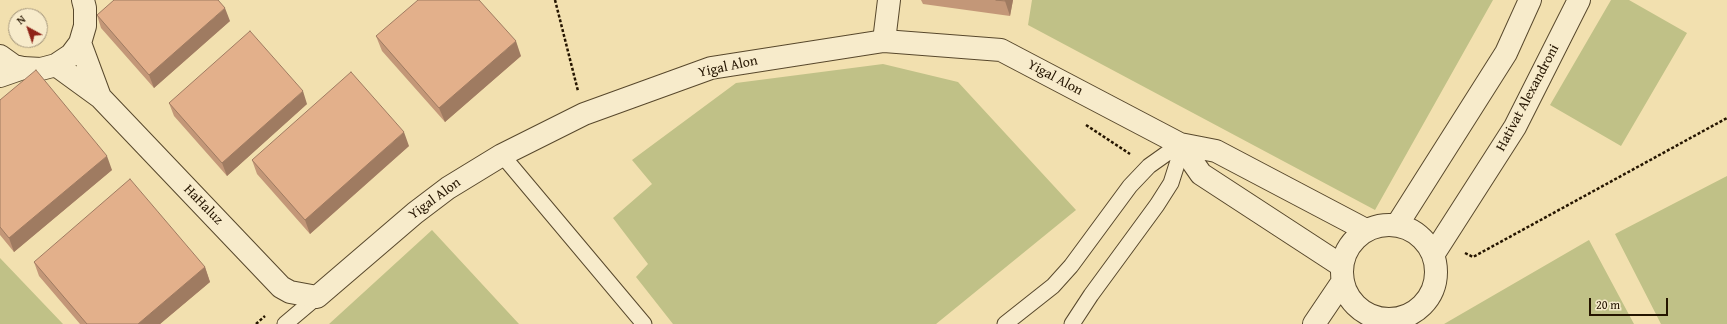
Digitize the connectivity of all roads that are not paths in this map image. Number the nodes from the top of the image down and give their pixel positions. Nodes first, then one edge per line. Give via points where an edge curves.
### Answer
1 (83, 0) edge
2 (889, 0) edge
3 (1530, 0) edge
4 (1579, 0) edge
5 (884, 41) junction
6 (80, 43) junction
7 (0, 56) edge
8 (56, 65) junction
9 (23, 68) junction
10 (0, 76) edge
11 (100, 97) junction
12 (1180, 144) junction
13 (502, 155) junction
14 (1397, 225) junction
15 (1366, 230) junction
16 (1433, 255) junction
17 (1343, 274) junction
18 (317, 297) junction
19 (1374, 321) edge
20 (285, 324) edge
21 (644, 324) edge
22 (1005, 324) edge
23 (1072, 324) edge
24 (1314, 324) edge

1 - 6 street via 85,26
2 - 5 street
3 - 14 street via 1506,52
4 - 16 street, Hativat Alexandroni via 1515,127
5 - 12 street, Yigal Alon via 1001,50
5 - 13 street, Yigal Alon via 711,68 584,114
6 - 8 street via 71,55
6 - 11 street, HaHaluz
7 - 9 street via 14,66
8 - 9 street via 41,69
8 - 11 street, HaHaluz
9 - 10 street
11 - 18 street, HaHaluz via 281,287 290,292
12 - 15 street, Yigal Alon via 1216,151
12 - 17 street, Yigal Alon via 1201,174
12 - 22 lane via 1149,166 1130,186 1071,266 1053,286
12 - 23 lane via 1171,182
13 - 18 street, Yigal Alon via 442,192
13 - 21 lane
14 - 15 street
14 - 16 street via 1412,231 1425,241
15 - 17 street via 1346,252
16 - 19 street via 1436,271 1434,287 1426,301 1413,312 1398,318
17 - 19 street via 1348,295 1357,307 1370,315
17 - 24 street
18 - 20 lane

